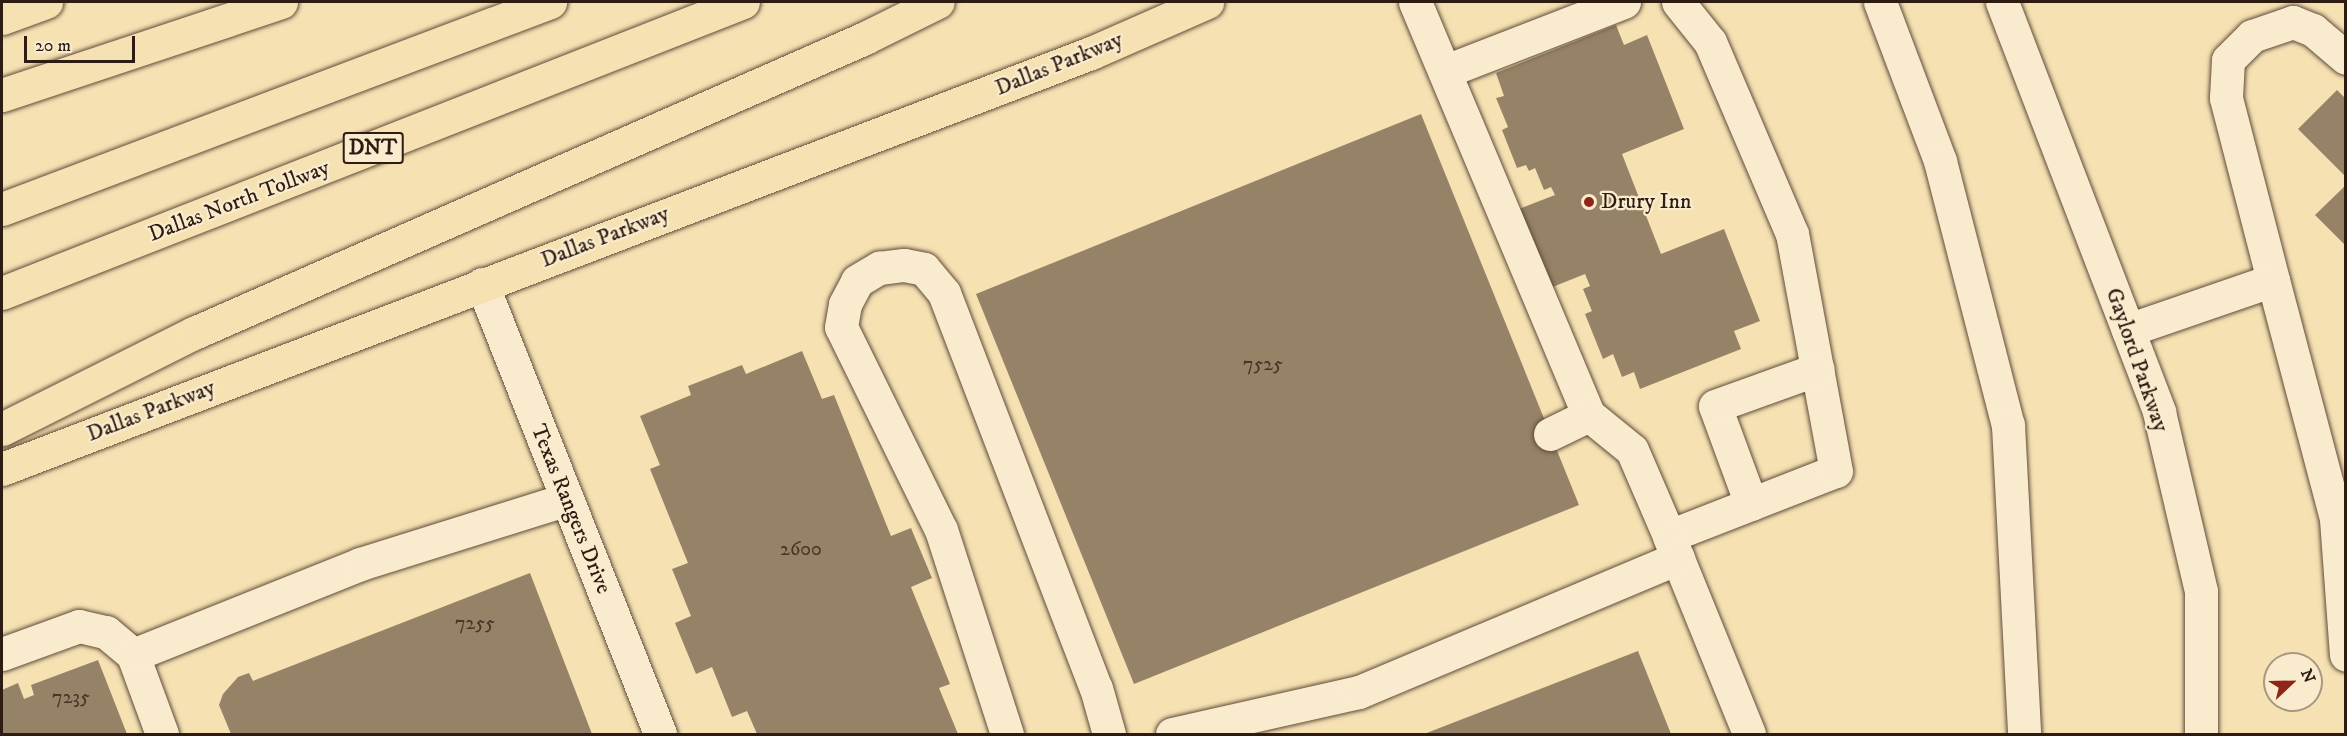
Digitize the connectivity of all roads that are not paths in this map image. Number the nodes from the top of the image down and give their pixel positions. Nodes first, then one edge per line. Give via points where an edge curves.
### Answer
1 (46, 2) edge
2 (281, 2) edge
3 (550, 2) edge
4 (743, 2) edge
5 (938, 2) edge
6 (1207, 2) edge
7 (1415, 2) edge
8 (1624, 2) edge
9 (1678, 2) edge
10 (1880, 2) edge
11 (2002, 2) edge
12 (2, 18) edge
13 (2346, 58) edge
14 (1446, 71) junction
15 (2, 95) edge
16 (2, 209) edge
17 (2273, 280) junction
18 (482, 284) junction
19 (2, 293) edge
20 (2128, 330) junction
21 (1818, 369) junction
22 (1589, 416) junction
23 (2, 429) edge
24 (1550, 434) dead end
25 (2, 469) edge
26 (567, 499) junction
27 (1751, 504) junction
28 (1673, 547) junction
29 (2, 654) edge
30 (133, 655) junction
31 (2346, 655) edge
32 (162, 735) edge
33 (660, 735) edge
34 (1006, 735) edge
35 (1109, 735) edge
36 (1172, 735) edge
37 (1749, 735) edge
38 (2024, 735) edge
39 (2201, 735) edge

1 - 12 main road
2 - 15 main road
3 - 16 main road
4 - 19 main road, Dallas North Tollway / DNT
5 - 23 main road via 865,38 194,333
6 - 18 main road, Dallas Parkway via 1091,53
7 - 14 street
8 - 14 street
9 - 21 street via 1710,42 1792,234
10 - 38 street via 1940,161 2008,425
11 - 20 street, Gaylord Parkway
13 - 17 street via 2313,30 2293,22 2252,36 2228,60 2226,98
14 - 22 street
17 - 20 street
17 - 31 street via 2337,519
18 - 25 main road, Dallas Parkway
18 - 26 street, Texas Rangers Drive
20 - 39 street, Gaylord Parkway via 2159,412 2200,591
21 - 27 street via 1836,471
21 - 27 street via 1716,406
22 - 24 street
22 - 28 street via 1632,450
26 - 30 street via 360,564
26 - 33 street, Texas Rangers Drive
27 - 28 street
28 - 36 street via 1359,692
28 - 37 street
29 - 30 street via 79,626 106,632
30 - 32 street
34 - 35 street via 941,530 842,327 845,304 857,281 879,268 904,265 924,269 944,293 1096,688

